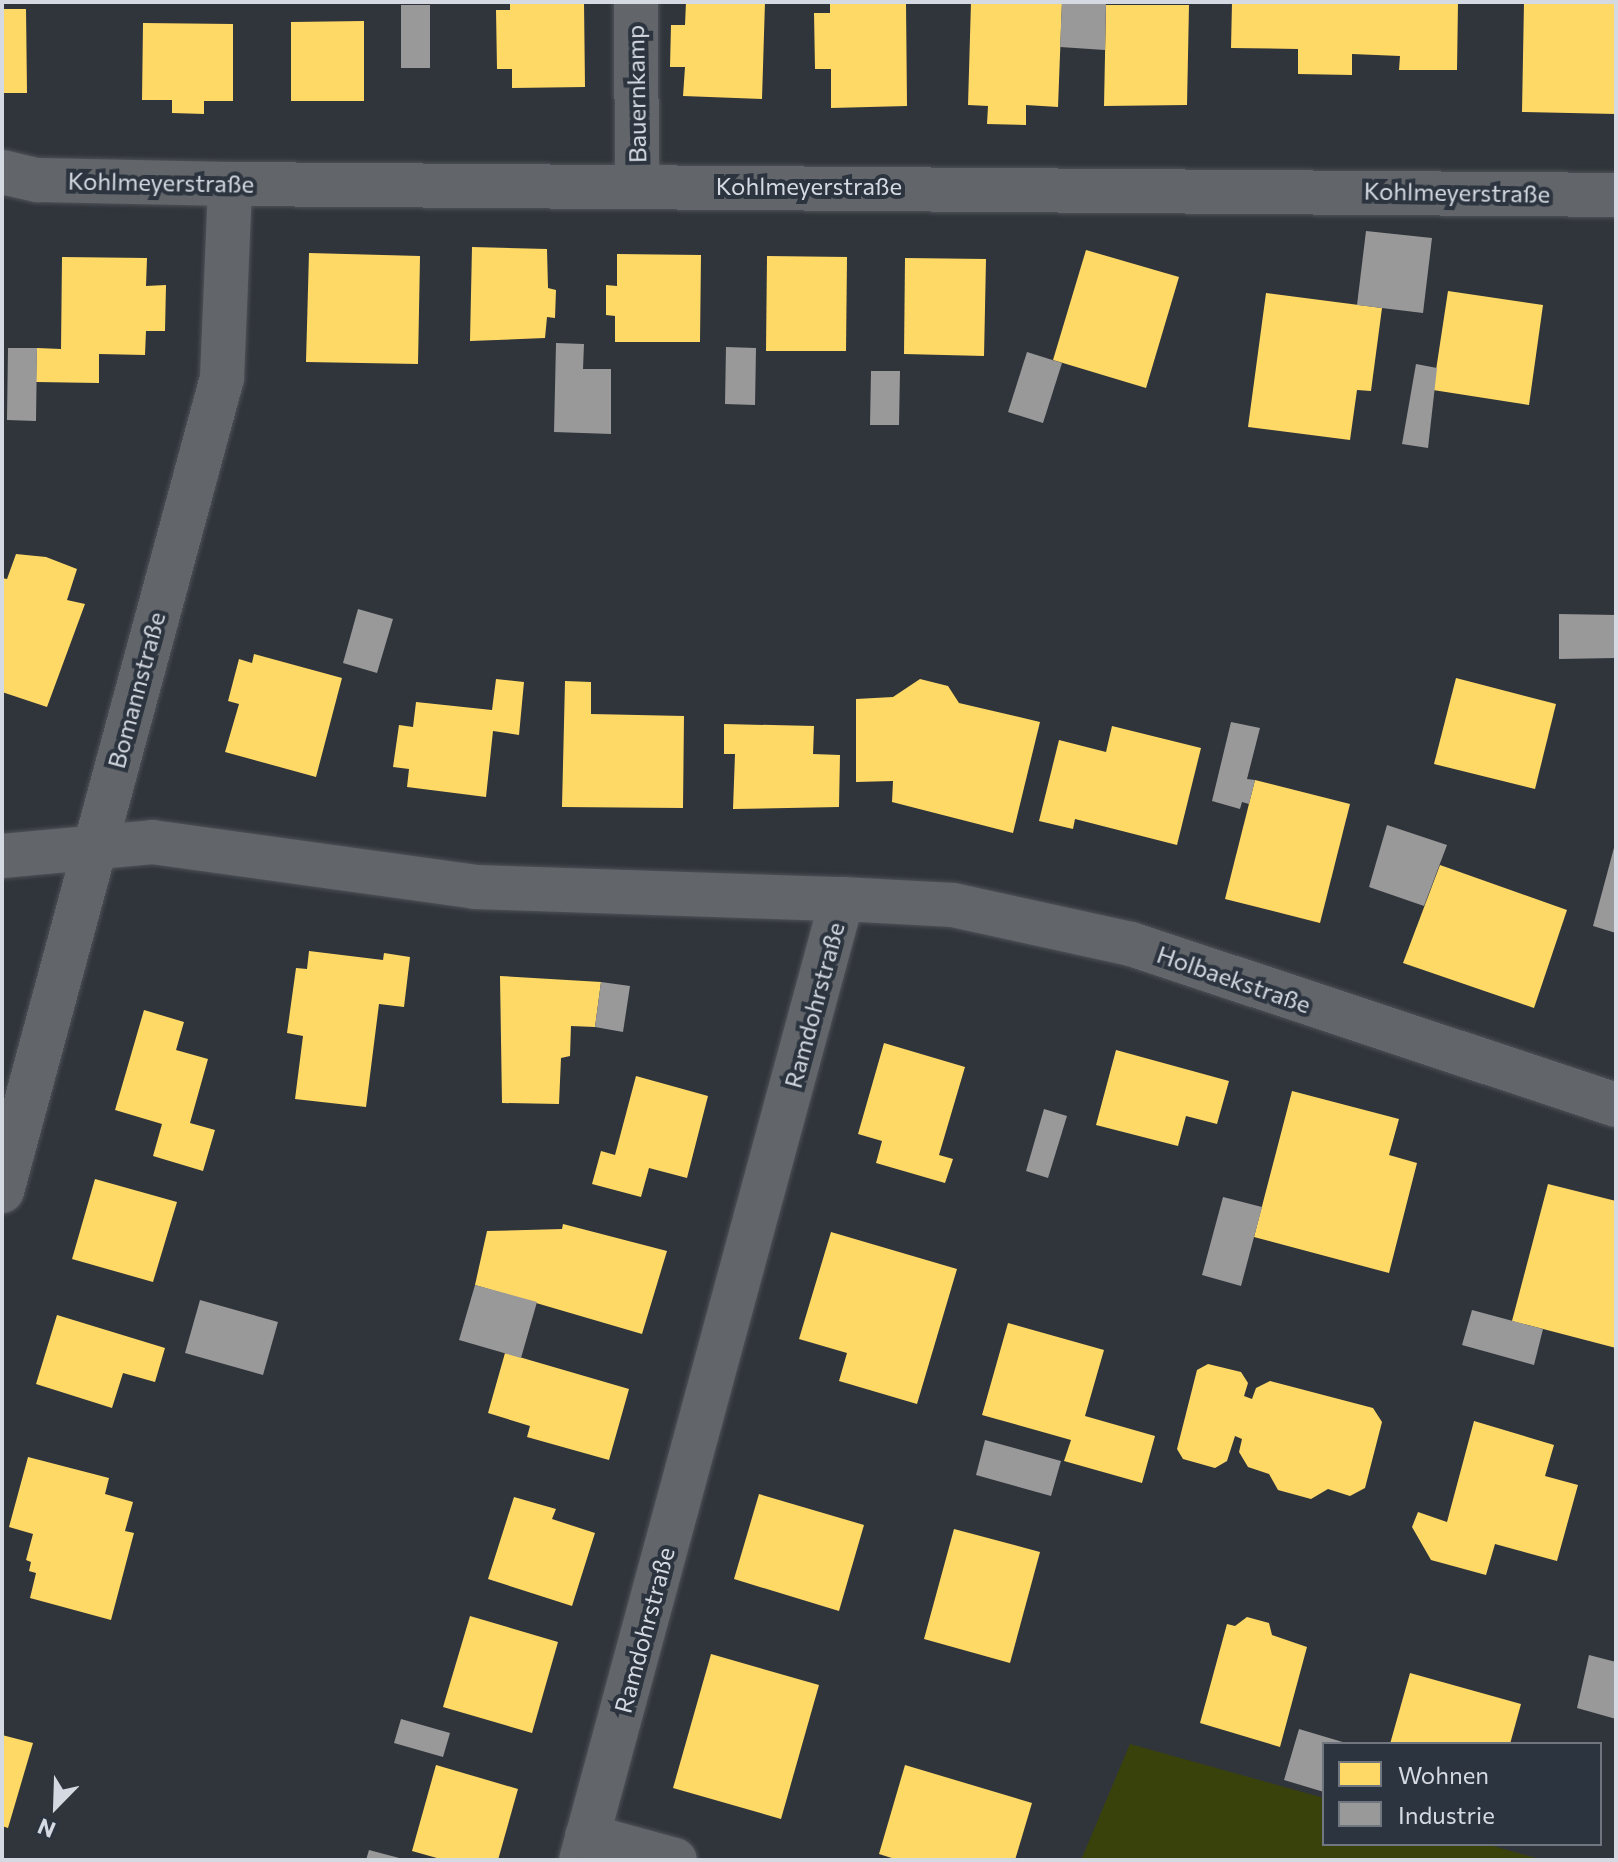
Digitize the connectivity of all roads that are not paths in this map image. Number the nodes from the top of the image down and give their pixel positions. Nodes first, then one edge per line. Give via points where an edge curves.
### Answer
1 (636, 2) edge
2 (2, 172) edge
3 (230, 184) junction
4 (637, 187) junction
5 (1616, 195) edge
6 (94, 844) junction
7 (2, 856) edge
8 (842, 899) junction
9 (1616, 1105) edge
10 (2, 1191) edge
11 (584, 1848) edge
12 (675, 1860) edge

1 - 4 street, Bauernkamp
2 - 3 street, Kohlmeyerstraße via 38,180
3 - 4 street, Kohlmeyerstraße
3 - 6 street, Bomannstraße via 222,378
4 - 5 street, Kohlmeyerstraße
6 - 7 street, Ramdohrstraße
6 - 8 street, Ramdohrstraße via 152,842 475,887
6 - 10 street, Bomannstraße
8 - 9 street, Holbaekstraße via 953,905 1131,944
8 - 11 street, Ramdohrstraße
11 - 12 street, Ramdohrstraße

